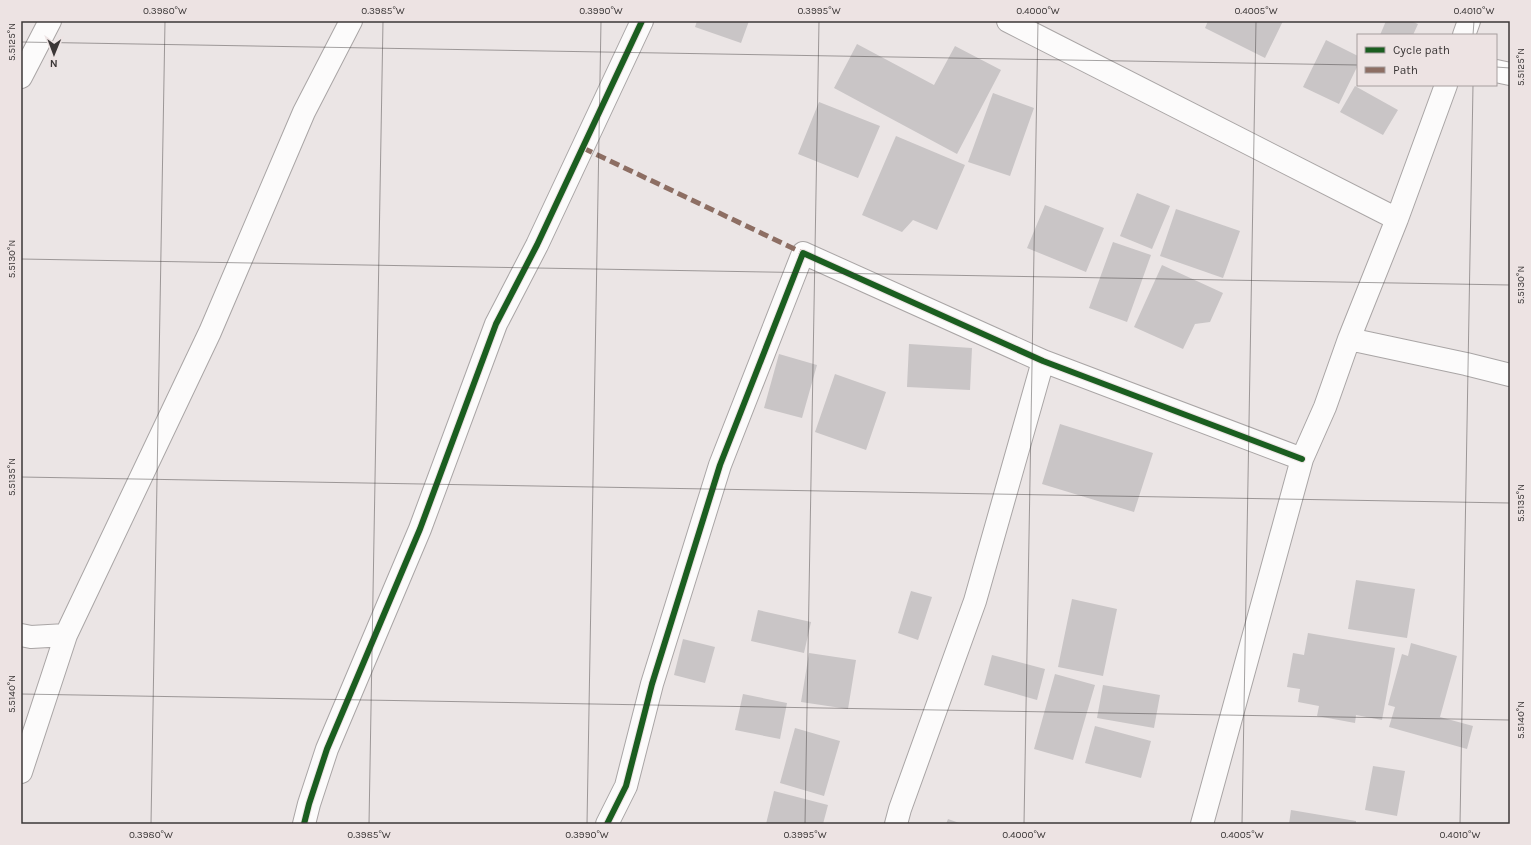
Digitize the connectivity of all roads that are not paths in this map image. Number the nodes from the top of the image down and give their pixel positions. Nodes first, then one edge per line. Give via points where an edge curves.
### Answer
1 (50, 21) edge
2 (351, 21) edge
3 (642, 21) edge
4 (1008, 21) edge
5 (1469, 21) edge
6 (1464, 34) edge
7 (1497, 71) edge
8 (1510, 74) edge
9 (21, 77) edge
10 (1446, 86) edge
11 (1397, 219) junction
12 (1349, 339) junction
13 (1043, 361) junction
14 (1510, 375) edge
15 (1302, 459) junction
16 (21, 635) edge
17 (66, 635) junction
18 (21, 772) edge
19 (304, 824) edge
20 (607, 824) edge
21 (896, 824) edge
22 (1202, 824) edge

1 - 9 street
2 - 17 street via 304,112 210,332
3 - 19 street via 537,245 496,324 420,529 327,749 308,804
4 - 11 street
5 - 6 street
7 - 8 street
10 - 11 street
11 - 12 street
12 - 14 street
12 - 15 street via 1325,407
13 - 15 street
13 - 20 street via 803,253 720,465 652,684 626,786
13 - 21 street via 975,601
15 - 22 street
16 - 17 street
17 - 18 street

